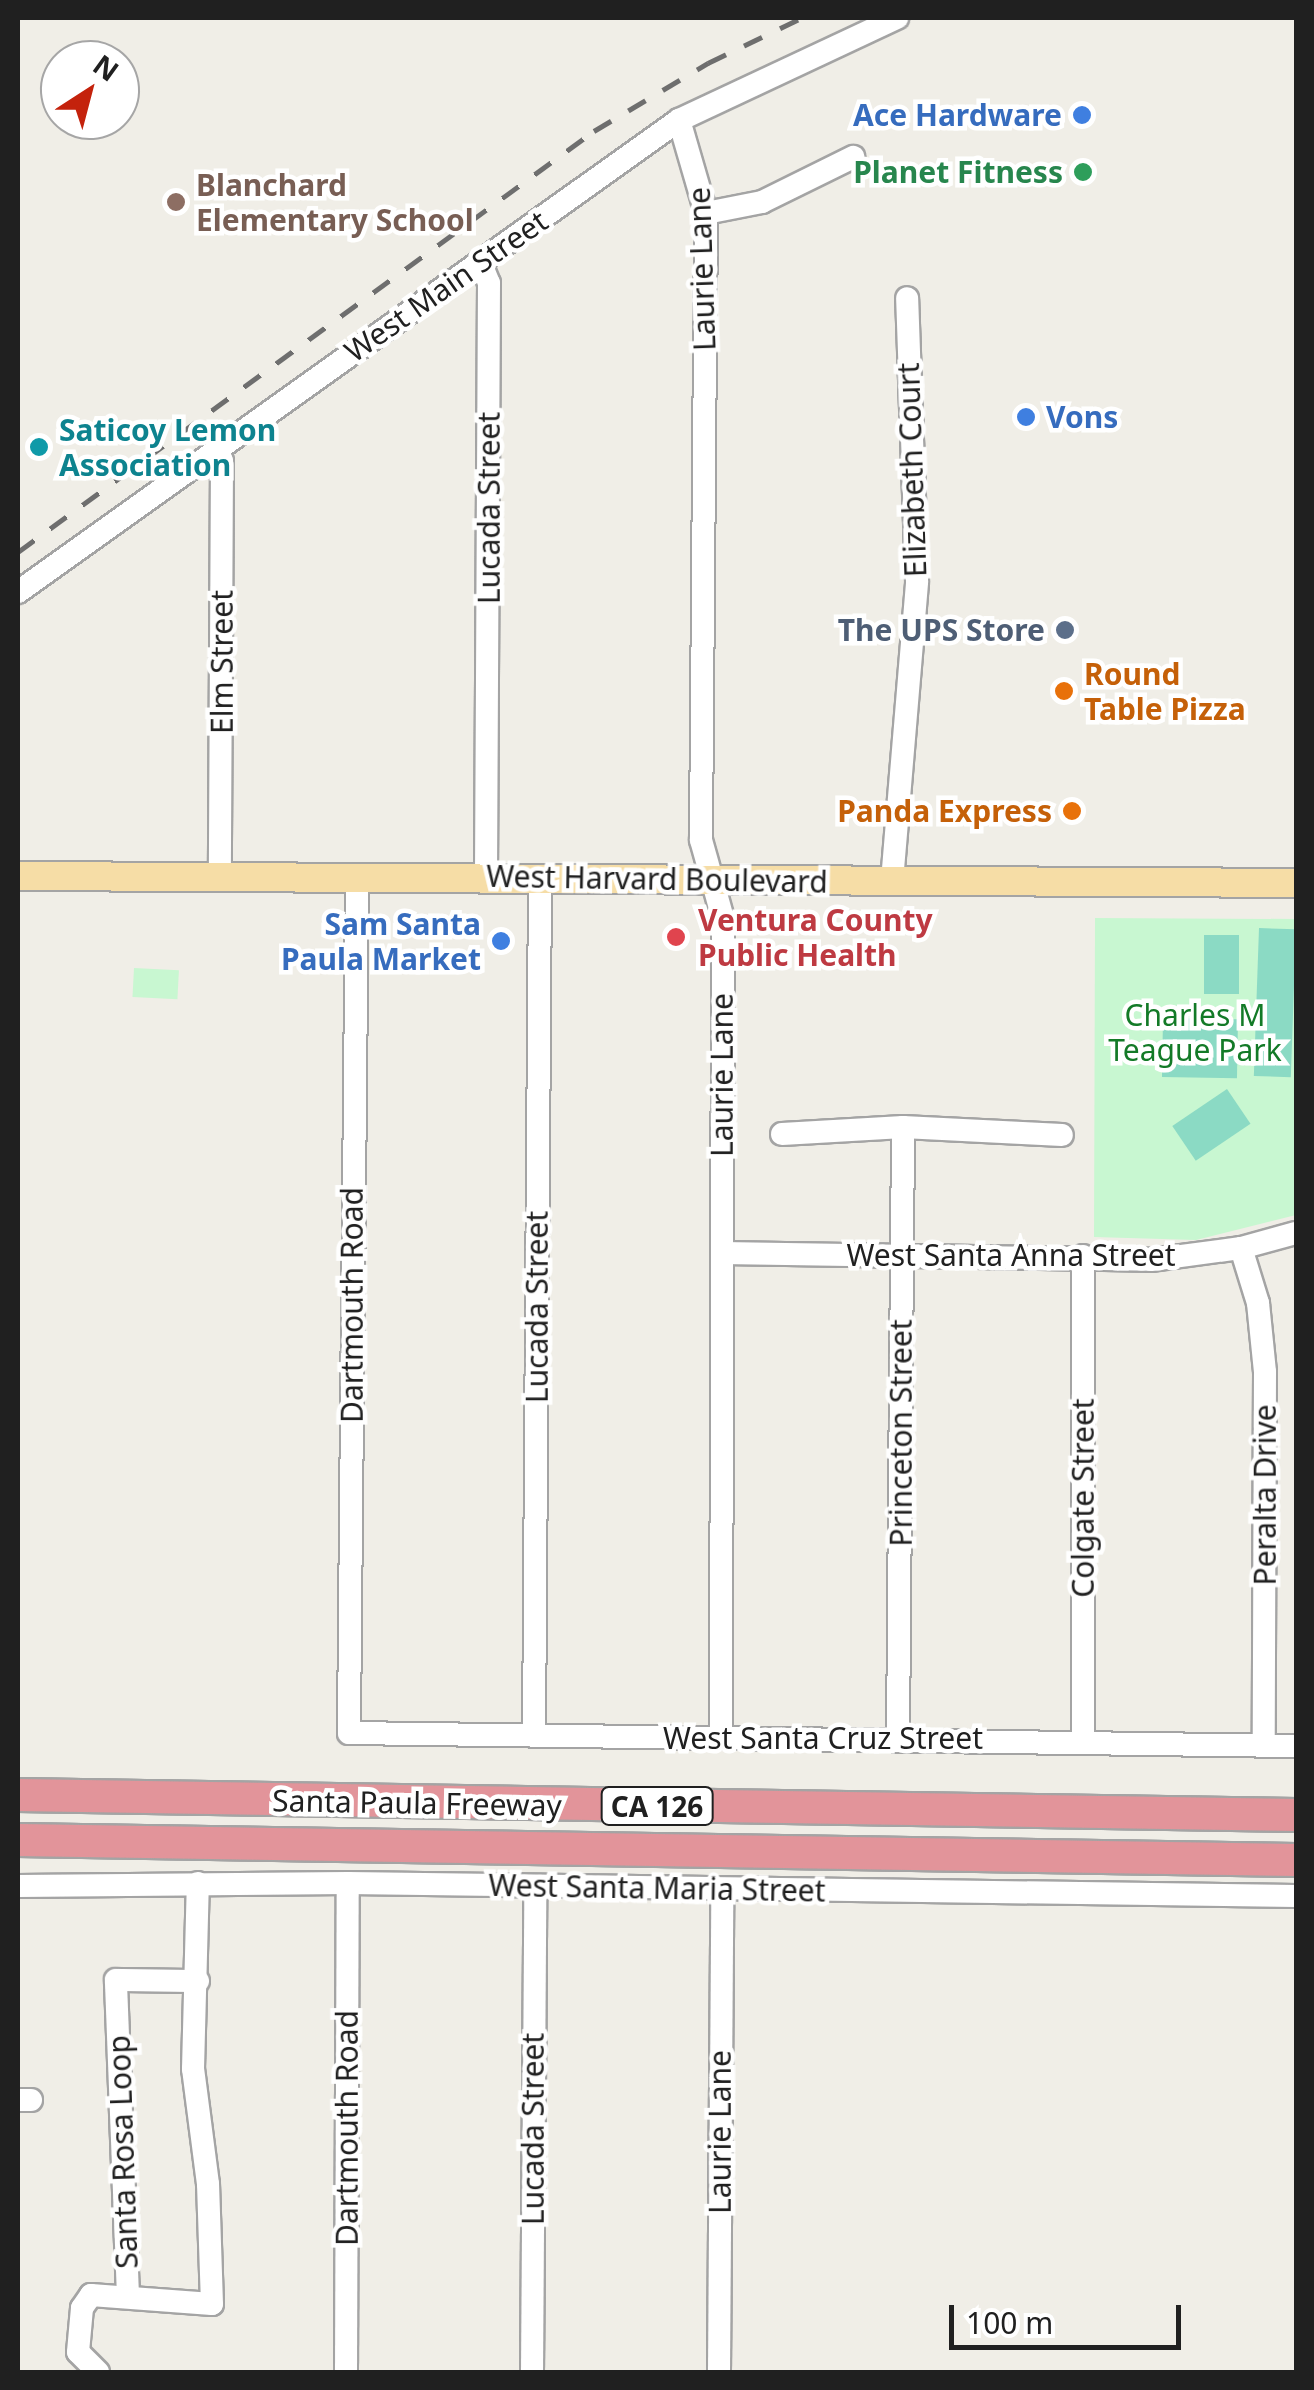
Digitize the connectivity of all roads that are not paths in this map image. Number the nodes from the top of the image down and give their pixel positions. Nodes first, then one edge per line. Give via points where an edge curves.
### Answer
1 (897, 18) edge
2 (678, 120) junction
3 (852, 157) dead end
4 (706, 213) junction
5 (480, 262) junction
6 (907, 298) dead end
7 (217, 448) junction
8 (18, 592) edge
9 (18, 876) edge
10 (358, 877) junction
11 (486, 877) junction
12 (220, 878) junction
13 (540, 878) junction
14 (892, 881) junction
15 (710, 883) junction
16 (1296, 883) edge
17 (903, 1128) junction
18 (782, 1134) dead end
19 (1062, 1135) dead end
20 (1296, 1233) edge
21 (1240, 1248) junction
22 (722, 1252) junction
23 (902, 1254) junction
24 (1083, 1256) junction
25 (349, 1733) joint
26 (534, 1736) junction
27 (721, 1738) junction
28 (898, 1739) junction
29 (1082, 1740) junction
30 (1264, 1745) junction
31 (1296, 1746) edge
32 (18, 1795) edge
33 (1296, 1816) edge
34 (18, 1840) edge
35 (1296, 1860) edge
36 (198, 1883) junction
37 (348, 1883) junction
38 (18, 1886) edge
39 (535, 1886) junction
40 (722, 1891) junction
41 (1296, 1896) edge
42 (198, 1980) junction
43 (128, 2296) junction
44 (98, 2372) edge
45 (346, 2372) edge
46 (532, 2372) edge
47 (719, 2372) edge

1 - 2 street, West Main Street
2 - 4 street, Laurie Lane
2 - 5 street, West Main Street
3 - 4 street via 762,202
4 - 15 street, Laurie Lane via 701,840
5 - 7 street, West Main Street
5 - 11 street, Lucada Street via 490,283
6 - 14 street, Elizabeth Court via 917,582
7 - 8 street, West Main Street
7 - 12 street, Elm Street
9 - 12 main road, West Harvard Boulevard
10 - 11 main road, West Harvard Boulevard
10 - 12 main road, West Harvard Boulevard
10 - 25 street, Dartmouth Road
11 - 13 main road, West Harvard Boulevard
13 - 15 main road, West Harvard Boulevard
13 - 26 street, Lucada Street
14 - 15 main road, West Harvard Boulevard
14 - 16 main road, West Harvard Boulevard
15 - 22 street, Laurie Lane via 723,919
17 - 18 street
17 - 19 street
17 - 23 street, Princeton Street
20 - 21 street, West Santa Anna Street
21 - 24 street, West Santa Anna Street via 1150,1260
21 - 30 street, Peralta Drive via 1258,1303 1265,1372
22 - 23 street, West Santa Anna Street
22 - 27 street, Laurie Lane
23 - 24 street, West Santa Anna Street
23 - 28 street, Princeton Street
24 - 29 street, Colgate Street
25 - 26 street, West Santa Cruz Street
26 - 27 street, West Santa Cruz Street
27 - 28 street, West Santa Cruz Street
28 - 29 street, West Santa Cruz Street
29 - 30 street, West Santa Cruz Street
30 - 31 street, West Santa Cruz Street
32 - 33 highway, Santa Paula Freeway / CA 126
34 - 35 highway, Santa Paula Freeway / CA 126
36 - 37 street, West Santa Maria Street
36 - 38 street, West Santa Maria Street
36 - 42 street, Santa Rosa Loop
37 - 39 street, West Santa Maria Street
37 - 45 street, Dartmouth Road
39 - 40 street, West Santa Maria Street
39 - 46 street, Lucada Street
40 - 41 street, West Santa Maria Street
40 - 47 street, Laurie Lane
42 - 43 street, Santa Rosa Loop via 116,1980
42 - 43 street, Santa Rosa Loop via 193,2069 208,2184 212,2304
43 - 44 street via 91,2295 82,2308 78,2352

